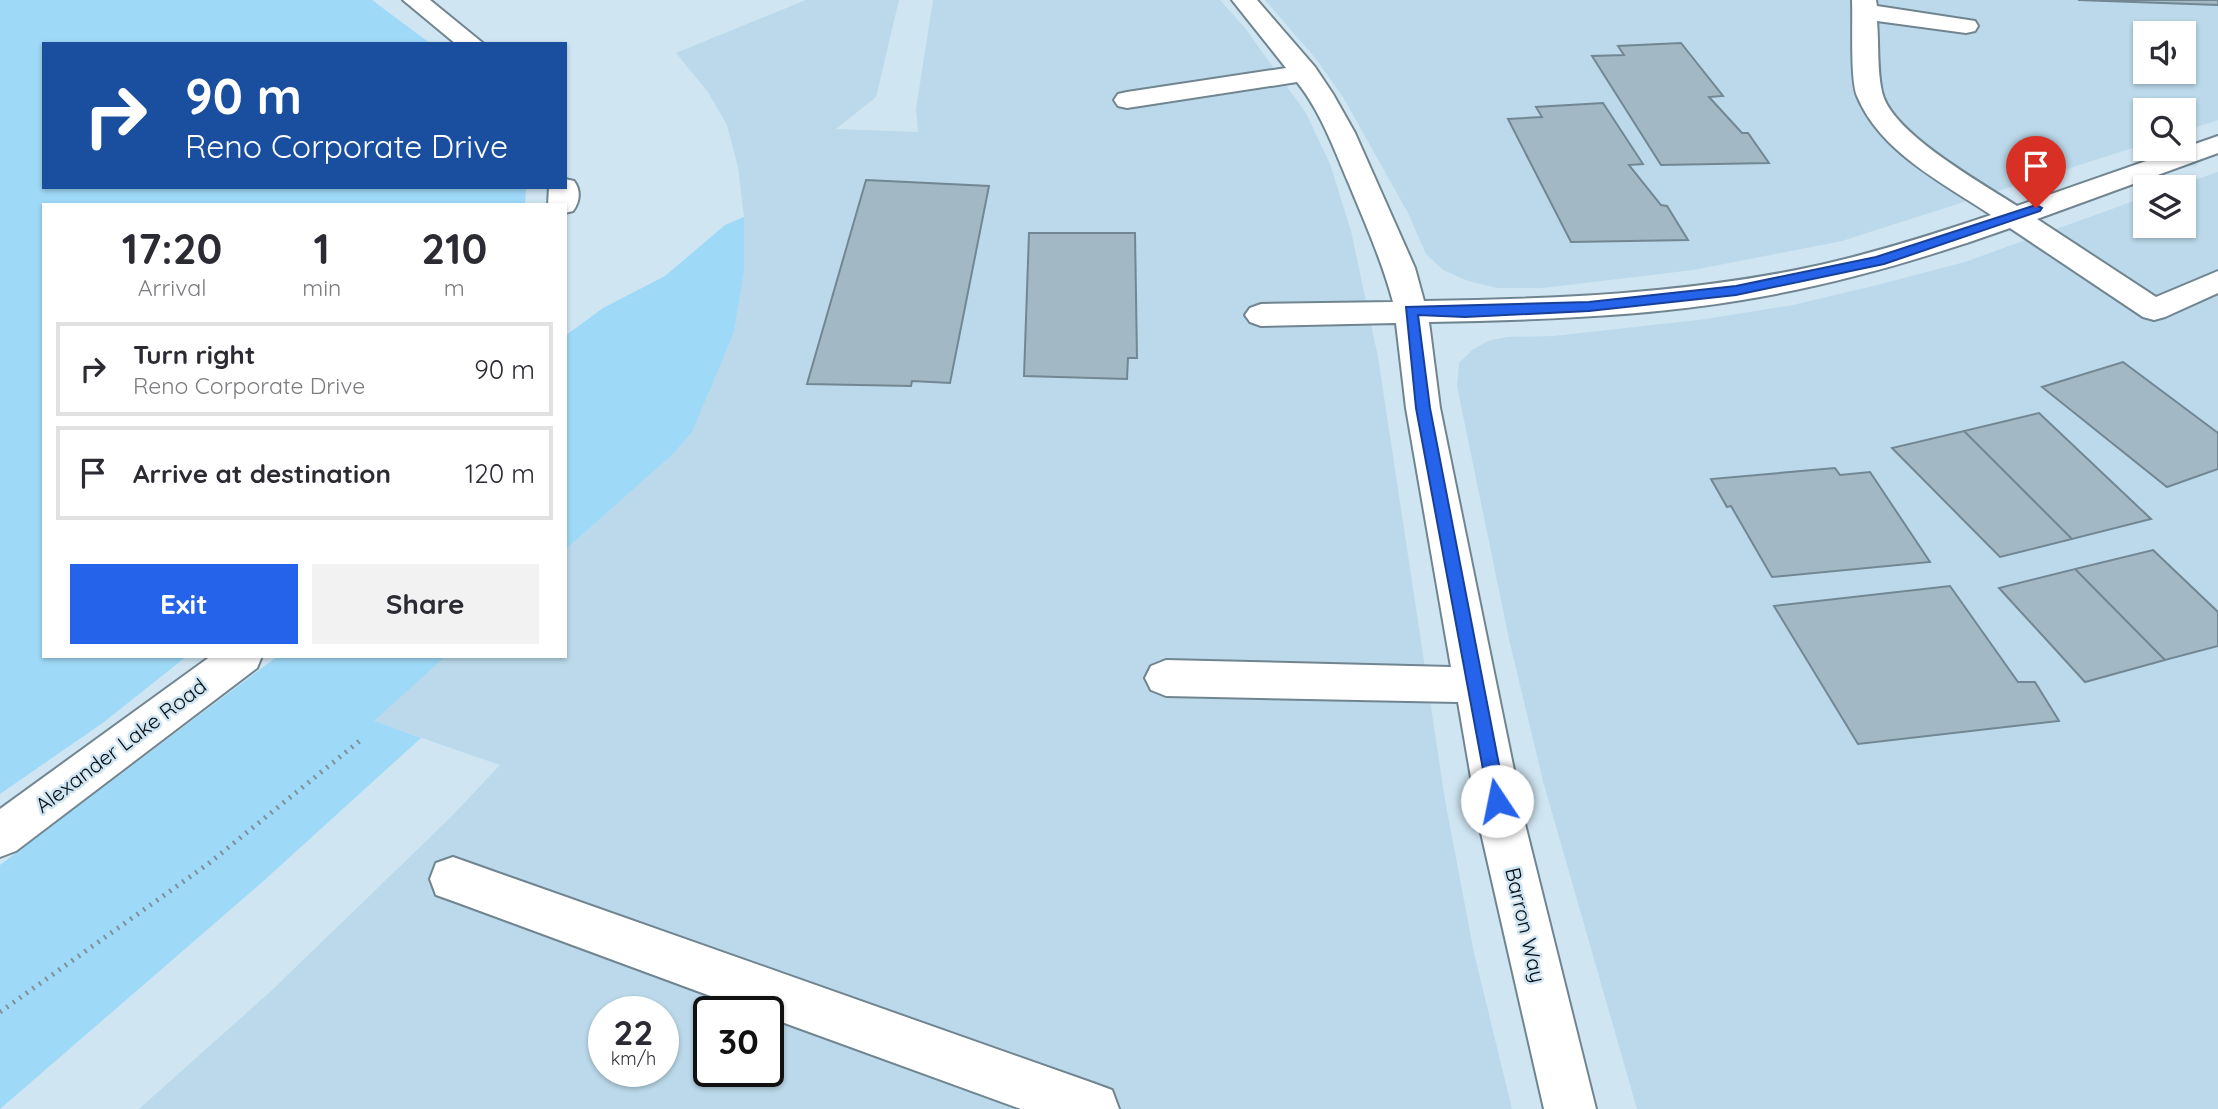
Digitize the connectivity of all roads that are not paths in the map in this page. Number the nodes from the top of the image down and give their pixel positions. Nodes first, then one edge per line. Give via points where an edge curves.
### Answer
1 (415, 0) edge
2 (1244, 0) edge
3 (1864, 6) edge
4 (1966, 26) dead end
5 (469, 42) edge
6 (1306, 73) junction
7 (1127, 100) dead end
8 (2218, 144) edge
9 (2012, 217) junction
10 (2218, 282) edge
11 (1411, 310) junction
12 (1261, 315) dead end
13 (239, 658) edge
14 (1166, 678) dead end
15 (1474, 685) junction
16 (0, 836) edge
17 (453, 878) dead end
18 (1093, 1109) edge
19 (1570, 1109) edge

1 - 5 street
2 - 6 street, Barron Way
3 - 4 street
3 - 9 street via 1869,94 1890,128 1932,163
6 - 7 street
6 - 11 street, Barron Way via 1341,133 1390,245
8 - 9 street
9 - 10 street via 2154,310
9 - 11 street via 1879,261 1736,291 1589,307
11 - 12 street
11 - 15 street, Barron Way via 1423,408
13 - 16 street, Alexander Lake Road
14 - 15 street
15 - 19 street, Barron Way
17 - 18 street

